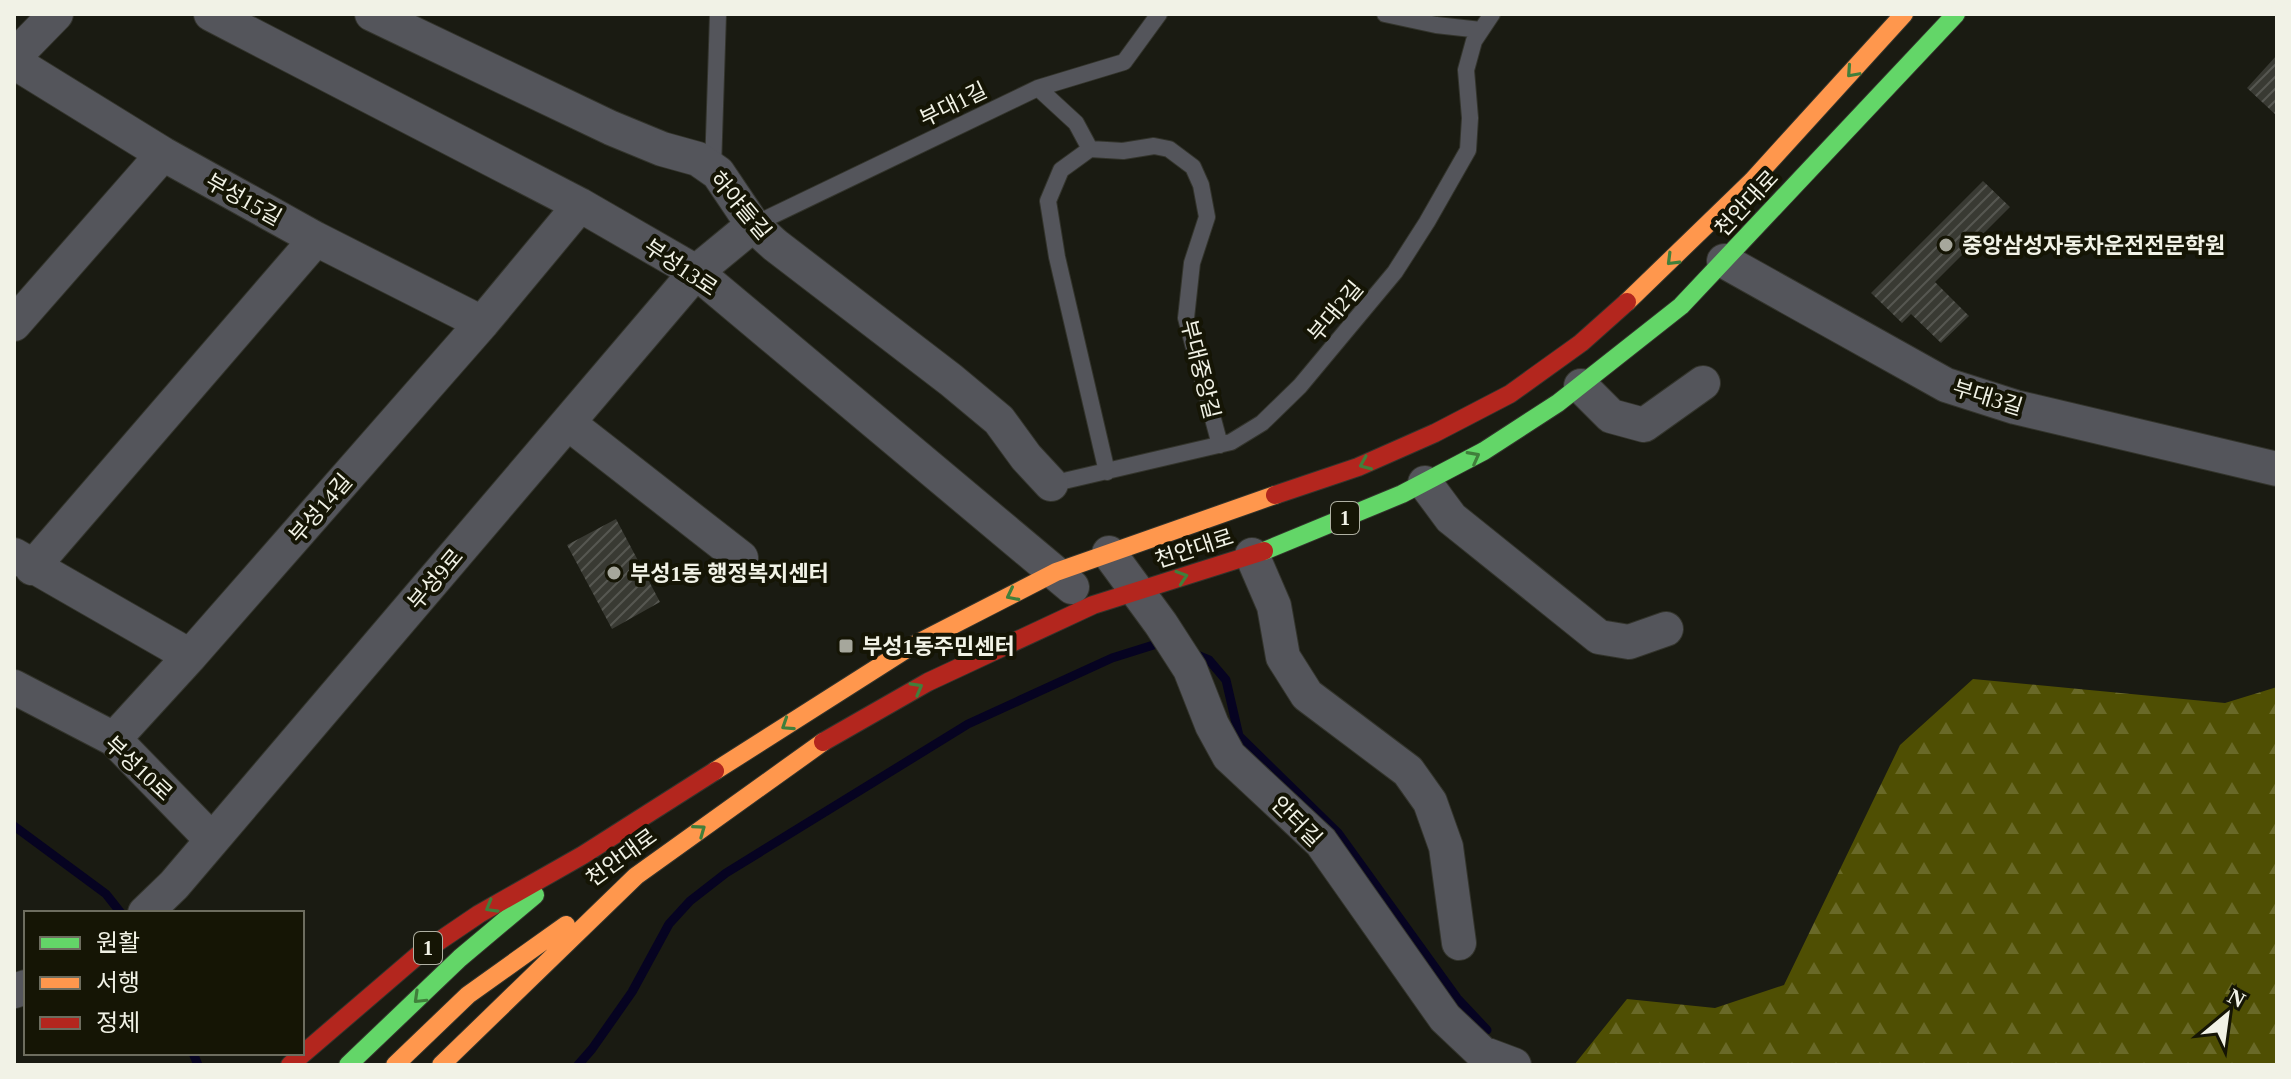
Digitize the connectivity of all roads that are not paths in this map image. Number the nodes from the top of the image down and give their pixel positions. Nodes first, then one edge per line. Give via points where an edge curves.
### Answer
1 (56, 14) edge
2 (211, 14) edge
3 (372, 14) edge
4 (718, 14) edge
5 (1159, 14) edge
6 (1385, 14) edge
7 (1492, 14) edge
8 (1904, 14) edge
9 (1956, 14) edge
10 (1481, 30) junction
11 (14, 60) edge
12 (1038, 88) junction
13 (1090, 149) junction
14 (163, 154) junction
15 (713, 170) junction
16 (580, 205) junction
17 (753, 225) junction
18 (316, 239) junction
19 (1724, 261) junction
20 (696, 272) junction
21 (482, 323) junction
22 (14, 324) edge
23 (1703, 383) dead end
24 (1581, 386) junction
25 (568, 423) junction
26 (1220, 445) junction
27 (2277, 469) edge
28 (1107, 472) junction
29 (1425, 483) junction
30 (1051, 484) joint
31 (1109, 553) junction
32 (1252, 555) junction
33 (741, 558) dead end
34 (23, 562) edge
35 (1056, 572) junction
36 (1136, 591) junction
37 (1093, 605) junction
38 (1666, 629) dead end
39 (190, 656) junction
40 (14, 687) edge
41 (114, 739) junction
42 (212, 840) junction
43 (583, 855) junction
44 (636, 876) junction
45 (147, 911) edge
46 (1459, 943) dead end
47 (304, 1053) edge
48 (348, 1065) edge
49 (395, 1065) edge
50 (441, 1065) edge
51 (1514, 1065) edge

1 - 11 street
2 - 16 street, 부성13로
3 - 15 street, 하야들길 via 611,128 698,159
4 - 15 lane
5 - 12 lane, 부대1길 via 1124,62
6 - 10 lane
7 - 10 lane, 부대2길
8 -> 31 main road, 천안대로 / 1 via 1752,181 1653,279 1581,343 1510,394 1358,467
9 - 19 main road, 천안대로 / 1
10 - 26 lane, 부대2길 via 1466,70 1468,150 1427,222 1395,272 1300,386 1262,423
11 - 14 street, 부성15길
12 - 13 lane via 1076,123
12 - 17 lane, 부대1길
13 - 26 lane, 부대중앙길 via 1169,149 1193,167 1201,185 1207,217 1192,263 1186,318
13 - 28 lane via 1061,170 1048,201
14 - 18 street, 부성15길
14 - 22 street
15 - 17 street, 하야들길
16 - 20 street, 부성13로
16 - 21 street, 부성14길
17 - 20 street, 부성9로
17 - 30 street, 하야들길 via 999,420
18 - 21 street, 부성15길
18 - 34 street
19 - 24 main road, 천안대로 / 1 via 1681,306
19 - 27 street, 부대3길 via 1946,385 2015,407
20 - 25 street, 부성9로
20 - 35 street, 부성13로
21 - 39 street, 부성14길
23 - 24 street via 1644,425 1611,416
29 -> 24 main road, 천안대로 / 1
25 - 33 street
25 - 42 street, 부성9로
26 - 28 lane, 부대2길
28 - 30 lane, 부대2길
29 - 32 main road, 천안대로 / 1
29 - 38 street via 1451,518 1599,637 1629,642
31 - 35 main road, 천안대로 / 1
31 - 36 street, 안터길
36 -> 32 main road, 천안대로 / 1
32 - 46 street via 1274,606 1283,657 1307,695 1408,771 1430,802 1446,847
34 - 39 street
35 - 37 street, 부성13로
35 -> 43 main road, 천안대로 / 1 via 910,647
36 - 37 main road, 천안대로 / 1
36 - 51 street, 안터길 via 1190,669 1229,756 1321,842 1445,1018 1482,1053
44 -> 37 main road, 천안대로 / 1 via 831,736 928,682
39 - 41 street, 부성14길
40 - 41 street, 부성10로
41 - 42 street, 부성10로
42 - 45 street, 부성9로
43 -> 47 main road, 1 via 417,956
43 -> 48 main road, 천안대로 via 460,958
44 - 49 main road, 천안대로 via 468,995
44 - 50 main road, 1

